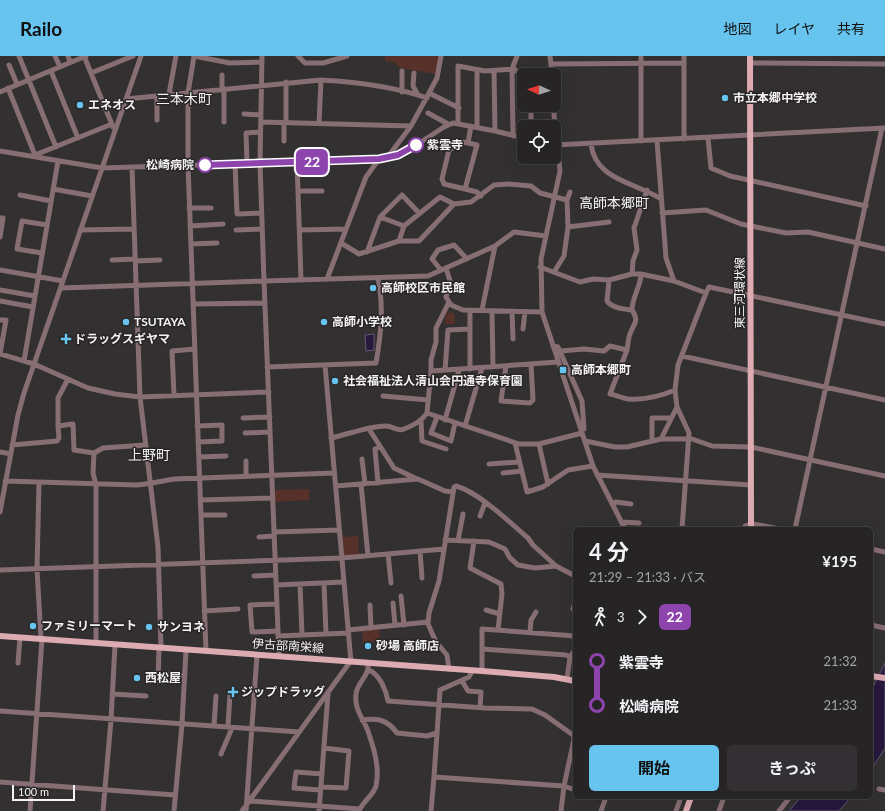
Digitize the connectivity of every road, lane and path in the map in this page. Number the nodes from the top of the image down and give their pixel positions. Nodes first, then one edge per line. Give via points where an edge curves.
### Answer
1 (19, 56) edge
2 (56, 56) edge
3 (68, 56) edge
4 (85, 56) edge
5 (133, 56) edge
6 (141, 56) edge
7 (176, 56) edge
8 (194, 56) edge
9 (262, 56) edge
10 (298, 56) edge
11 (347, 56) edge
12 (441, 56) edge
13 (517, 56) edge
14 (550, 56) edge
15 (641, 56) edge
16 (684, 56) edge
17 (750, 56) edge
18 (70, 62) junction
19 (262, 62) junction
20 (750, 63) junction
21 (551, 64) junction
22 (641, 64) junction
23 (684, 64) junction
24 (885, 64) edge
25 (9, 66) dead end
26 (60, 67) junction
27 (551, 68) edge
28 (512, 69) junction
29 (51, 70) junction
30 (477, 70) junction
31 (402, 71) dead end
32 (494, 71) junction
33 (517, 72) edge
34 (91, 73) junction
35 (414, 73) dead end
36 (222, 75) dead end
37 (29, 79) junction
38 (321, 80) junction
39 (286, 82) junction
40 (17, 84) junction
41 (262, 85) junction
42 (8, 88) junction
43 (223, 89) junction
44 (0, 92) edge
45 (402, 92) junction
46 (188, 93) junction
47 (169, 94) junction
48 (157, 96) junction
49 (418, 96) junction
50 (428, 96) junction
51 (126, 99) junction
52 (458, 108) junction
53 (428, 113) dead end
54 (244, 114) dead end
55 (261, 115) junction
56 (157, 120) dead end
57 (224, 122) dead end
58 (261, 122) junction
59 (285, 123) junction
60 (319, 123) junction
61 (112, 124) junction
62 (448, 124) junction
63 (458, 124) junction
64 (411, 126) junction
65 (474, 126) junction
66 (884, 128) edge
67 (495, 131) junction
68 (115, 132) junction
69 (260, 132) junction
70 (751, 135) junction
71 (513, 136) junction
72 (517, 137) edge
73 (78, 138) junction
74 (708, 138) junction
75 (684, 139) junction
76 (284, 141) dead end
77 (641, 141) junction
78 (657, 141) junction
79 (468, 143) junction
80 (591, 144) junction
81 (561, 145) edge
82 (56, 147) junction
83 (0, 151) edge
84 (35, 156) junction
85 (387, 158) junction
86 (379, 159) junction
87 (58, 161) junction
88 (297, 162) junction
89 (247, 163) junction
90 (260, 163) junction
91 (235, 164) junction
92 (559, 164) edge
93 (188, 165) junction
94 (132, 167) junction
95 (102, 168) junction
96 (751, 181) junction
97 (465, 189) junction
98 (53, 190) junction
99 (647, 190) junction
100 (298, 191) junction
101 (322, 191) dead end
102 (570, 192) dead end
103 (20, 195) dead end
104 (92, 196) junction
105 (481, 196) junction
106 (555, 197) junction
107 (661, 199) junction
108 (567, 200) junction
109 (51, 201) junction
110 (454, 204) junction
111 (866, 206) junction
112 (189, 208) junction
113 (211, 208) dead end
114 (261, 213) junction
115 (419, 213) junction
116 (662, 213) junction
117 (380, 216) junction
118 (0, 218) edge
119 (609, 222) dead end
120 (223, 224) dead end
121 (47, 225) junction
122 (190, 226) junction
123 (404, 226) junction
124 (751, 226) junction
125 (568, 227) junction
126 (134, 229) junction
127 (262, 229) junction
128 (346, 229) junction
129 (80, 230) junction
130 (236, 230) dead end
131 (300, 230) junction
132 (546, 236) junction
133 (0, 237) edge
134 (399, 241) junction
135 (217, 243) dead end
136 (341, 243) junction
137 (858, 243) junction
138 (191, 244) junction
139 (495, 246) junction
140 (885, 249) edge
141 (367, 252) junction
142 (42, 253) junction
143 (466, 259) junction
144 (112, 260) dead end
145 (135, 260) junction
146 (160, 260) dead end
147 (540, 267) junction
148 (444, 269) junction
149 (0, 270) edge
150 (554, 272) junction
151 (632, 274) junction
152 (641, 274) junction
153 (38, 277) junction
154 (378, 278) junction
155 (327, 279) junction
156 (301, 280) junction
157 (610, 280) junction
158 (63, 281) junction
159 (264, 281) junction
160 (674, 281) junction
161 (192, 283) junction
162 (136, 286) junction
163 (61, 288) junction
164 (0, 290) edge
165 (706, 293) junction
166 (35, 296) junction
167 (751, 296) junction
168 (0, 301) edge
169 (448, 302) junction
170 (265, 303) junction
171 (193, 304) junction
172 (33, 307) junction
173 (470, 310) junction
174 (482, 310) junction
175 (632, 310) junction
176 (492, 311) junction
177 (512, 311) junction
178 (525, 312) junction
179 (542, 312) junction
180 (842, 315) junction
181 (0, 320) edge
182 (885, 324) edge
183 (470, 329) junction
184 (523, 329) dead end
185 (513, 339) dead end
186 (553, 346) junction
187 (195, 350) junction
188 (627, 350) junction
189 (561, 352) junction
190 (0, 354) edge
191 (682, 356) junction
192 (24, 361) junction
193 (558, 362) junction
194 (34, 364) junction
195 (531, 364) junction
196 (325, 365) junction
197 (506, 366) junction
198 (267, 367) junction
199 (493, 367) junction
200 (482, 368) junction
201 (470, 369) junction
202 (445, 370) junction
203 (459, 370) junction
204 (431, 371) junction
205 (751, 372) junction
206 (68, 379) junction
207 (826, 388) junction
208 (675, 390) junction
209 (269, 392) junction
210 (196, 394) junction
211 (174, 395) junction
212 (382, 396) dead end
213 (140, 397) junction
214 (428, 400) junction
215 (885, 400) edge
216 (677, 407) junction
217 (427, 413) junction
218 (270, 417) junction
219 (437, 417) junction
220 (243, 418) dead end
221 (671, 418) junction
222 (421, 420) junction
223 (445, 420) junction
224 (455, 423) junction
225 (58, 426) junction
226 (198, 426) junction
227 (466, 426) junction
228 (369, 429) junction
229 (270, 432) junction
230 (582, 432) junction
231 (245, 433) dead end
232 (331, 438) junction
233 (662, 439) junction
234 (688, 440) junction
235 (585, 441) junction
236 (652, 441) junction
237 (198, 442) junction
238 (515, 443) junction
239 (539, 444) junction
240 (12, 445) junction
241 (145, 445) junction
242 (380, 447) junction
243 (751, 447) junction
244 (446, 449) dead end
245 (0, 452) edge
246 (94, 453) junction
247 (10, 454) junction
248 (226, 456) dead end
249 (199, 457) junction
250 (362, 459) dead end
251 (811, 460) junction
252 (246, 461) dead end
253 (519, 462) junction
254 (488, 464) dead end
255 (593, 466) junction
256 (522, 471) junction
257 (0, 472) edge
258 (334, 473) junction
259 (503, 473) dead end
260 (7, 474) junction
261 (272, 475) junction
262 (597, 475) junction
263 (246, 476) junction
264 (885, 476) edge
265 (200, 478) junction
266 (418, 479) junction
267 (6, 481) junction
268 (686, 481) junction
269 (39, 483) junction
270 (378, 483) junction
271 (152, 484) junction
272 (363, 484) junction
273 (548, 484) junction
274 (96, 485) junction
275 (752, 485) junction
276 (336, 486) junction
277 (2, 492) edge
278 (453, 492) junction
279 (273, 498) junction
280 (200, 500) junction
281 (485, 503) junction
282 (612, 504) junction
283 (631, 504) dead end
284 (0, 512) edge
285 (463, 514) dead end
286 (201, 515) junction
287 (225, 515) dead end
288 (480, 516) dead end
289 (621, 522) junction
290 (639, 523) dead end
291 (751, 526) edge
292 (624, 527) edge
293 (682, 527) edge
294 (796, 527) edge
295 (339, 530) junction
296 (274, 534) junction
297 (259, 537) dead end
298 (445, 540) junction
299 (458, 541) junction
300 (474, 542) junction
301 (444, 549) junction
302 (873, 549) edge
303 (420, 551) junction
304 (885, 552) edge
305 (388, 554) junction
306 (368, 556) junction
307 (342, 558) junction
308 (275, 560) junction
309 (202, 563) junction
310 (159, 565) junction
311 (556, 566) junction
312 (96, 567) junction
313 (38, 569) junction
314 (0, 570) edge
315 (276, 575) junction
316 (573, 575) edge
317 (254, 576) dead end
318 (422, 578) dead end
319 (344, 582) junction
320 (324, 583) junction
321 (391, 583) dead end
322 (300, 584) junction
323 (276, 585) junction
324 (401, 596) dead end
325 (393, 603) dead end
326 (277, 604) junction
327 (370, 605) dead end
328 (238, 610) dead end
329 (486, 610) dead end
330 (204, 611) junction
331 (536, 612) dead end
332 (500, 614) junction
333 (428, 622) junction
334 (395, 625) junction
335 (404, 625) junction
336 (873, 625) edge
337 (372, 628) junction
338 (885, 628) edge
339 (498, 630) junction
340 (349, 631) junction
341 (530, 632) junction
342 (278, 633) junction
343 (326, 634) junction
344 (302, 635) junction
345 (0, 636) edge
346 (573, 636) edge
347 (20, 638) junction
348 (41, 639) junction
349 (96, 644) junction
350 (115, 645) junction
351 (160, 648) junction
352 (482, 649) junction
353 (186, 650) junction
354 (206, 651) junction
355 (573, 653) edge
356 (257, 655) junction
357 (279, 656) junction
358 (570, 657) junction
359 (350, 662) junction
360 (18, 663) dead end
361 (368, 663) junction
362 (449, 669) junction
363 (369, 670) junction
364 (472, 671) junction
365 (482, 671) junction
366 (158, 673) junction
367 (185, 676) junction
368 (873, 676) edge
369 (885, 678) edge
370 (567, 679) junction
371 (573, 680) edge
372 (462, 681) junction
373 (158, 682) dead end
374 (230, 693) dead end
375 (112, 694) junction
376 (328, 694) junction
377 (146, 696) dead end
378 (216, 696) dead end
379 (439, 705) junction
380 (480, 708) junction
381 (0, 711) edge
382 (36, 714) junction
383 (111, 720) junction
384 (362, 720) junction
385 (182, 724) junction
386 (214, 726) junction
387 (230, 728) junction
388 (253, 729) junction
389 (300, 732) junction
390 (437, 733) junction
391 (573, 735) edge
392 (573, 744) edge
393 (324, 748) junction
394 (221, 754) dead end
395 (322, 774) junction
396 (434, 777) junction
397 (0, 782) edge
398 (32, 785) junction
399 (564, 786) junction
400 (320, 788) junction
401 (573, 789) edge
402 (105, 790) junction
403 (175, 795) junction
404 (605, 799) edge
405 (680, 799) edge
406 (690, 799) edge
407 (723, 799) edge
408 (788, 799) edge
409 (248, 803) junction
410 (319, 808) edge
411 (359, 810) edge
412 (30, 811) edge
413 (103, 811) edge
414 (109, 811) edge
415 (174, 811) edge
416 (242, 811) edge
417 (246, 811) edge
418 (431, 811) edge
419 (561, 811) edge
420 (601, 811) edge
421 (676, 811) edge
422 (686, 811) edge
423 (719, 811) edge
424 (779, 811) edge

1 - 37 street
2 - 26 street
3 - 18 street
4 - 18 street
4 - 34 street
5 - 34 street
6 - 51 street
7 - 47 street
8 - 19 street via 230,63
8 - 46 street
9 - 19 street
10 - 11 street via 305,63 323,63
12 - 50 street via 437,78
13 - 28 street
14 - 21 street
15 - 22 street
16 - 23 street
17 - 20 main road, 東三河環状線
18 - 26 street
19 - 41 street
20 - 24 street
20 - 70 main road, 東三河環状線
21 - 22 street
21 - 27 street
22 - 23 street
22 - 77 street
23 - 75 street
25 - 40 street
26 - 29 street
28 - 32 street
28 - 33 street
28 - 71 street
29 - 37 street
29 - 73 street
30 - 32 street
30 - 52 street via 458,66
30 - 65 street
31 - 45 street
32 - 67 street
34 - 61 street
35 - 49 street via 413,86
36 - 43 street
37 - 40 street
37 - 82 street
38 - 39 street
38 - 45 street via 352,82
38 - 60 street
39 - 41 street
39 - 59 street
40 - 42 street
41 - 43 street
41 - 55 street
42 - 44 street
42 - 84 street
43 - 46 street
43 - 57 street
45 - 49 street
46 - 47 street
46 - 93 street
47 - 48 street
48 - 51 street
48 - 56 street
49 - 50 street
50 - 52 street
50 - 64 street
51 - 68 street
52 - 63 street
53 - 62 street
54 - 55 street
55 - 58 street
58 - 59 street
58 - 69 street
59 - 60 street
59 - 76 street
60 - 64 street
61 - 68 street
61 - 73 street
62 - 63 street
62 - 85 street via 404,153
63 - 65 street
64 - 85 street
65 - 67 street
65 - 79 street
66 - 70 street
66 - 111 street
67 - 71 street
68 - 95 street
69 - 89 street via 246,133
69 - 90 street
70 - 74 street
70 - 96 main road, 東三河環状線
71 - 72 street
73 - 82 street
74 - 75 street
74 - 96 street via 711,168
75 - 78 street
77 - 78 street
77 - 80 street
78 - 107 street
79 - 97 street via 477,145
79 - 97 street via 463,142 449,150 442,179 444,184
80 - 81 street
80 - 99 street via 592,155 612,177
82 - 84 street
83 - 84 street
84 - 87 street
85 - 86 street
86 - 88 street
86 - 128 street via 366,177
87 - 95 street
87 - 98 street
88 - 90 street
88 - 100 street
89 - 90 street
89 - 91 street
90 - 114 street
91 - 93 street
91 - 114 street via 237,214
92 - 106 street
93 - 94 street
93 - 112 street
94 - 95 street
94 - 126 street
95 - 104 street
96 - 111 street
96 - 124 main road, 東三河環状線
97 - 105 street via 477,192
98 - 104 street
98 - 109 street
99 - 107 street
99 - 151 street via 634,228 637,250
100 - 101 street
100 - 131 street
102 - 108 street
103 - 109 street
104 - 129 street
105 - 106 street via 494,185 509,184 531,186 540,193
105 - 110 street via 471,202
106 - 108 street
106 - 132 street
107 - 116 street
108 - 125 street
109 - 121 street
110 - 115 street via 440,197
110 - 134 street via 419,241
111 - 137 street
112 - 113 street
112 - 122 street
114 - 127 street
115 - 117 street via 402,195
115 - 123 street
116 - 124 street via 706,210
116 - 160 street via 666,258
117 - 123 street
117 - 141 street
118 - 133 street via 3,218
119 - 125 street
120 - 122 street
121 - 142 street
121 - 142 street via 22,221 17,249
122 - 138 street
123 - 134 street
124 - 137 street via 786,233 808,232
124 - 167 main road, 東三河環状線
125 - 150 street via 564,256
126 - 129 street
126 - 145 street
127 - 130 street
127 - 159 street
128 - 131 street
128 - 136 street
129 - 158 street
131 - 156 street
132 - 139 street via 514,232
132 - 147 street
134 - 141 street
135 - 138 street
136 - 141 street via 358,254
136 - 155 street
137 - 140 street
137 - 180 street
138 - 161 street
139 - 143 street
139 - 174 street
142 - 153 street
143 - 148 street
143 - 148 street via 454,245 438,250 432,259
144 - 145 street
145 - 146 street
145 - 162 street
147 - 150 street
147 - 179 street
148 - 154 street via 420,277
148 - 169 street via 450,281 446,296
149 - 153 street
150 - 157 street via 580,282 593,279
151 - 152 street
151 - 157 street
152 - 160 street
152 - 175 street
153 - 158 street
153 - 166 street
154 - 155 street
154 - 196 street via 382,297 376,363
155 - 156 street
156 - 159 street
157 - 175 street via 607,301 620,308
158 - 163 street
159 - 161 street
159 - 170 street
160 - 165 street
161 - 162 street
161 - 171 street
162 - 163 street
162 - 213 street
163 - 194 street
164 - 166 street
165 - 167 street via 709,287
165 - 191 street
166 - 172 street
167 - 180 street
167 - 205 main road, 東三河環状線
168 - 172 street
169 - 173 street via 458,308
169 - 204 street via 436,328
170 - 171 street
170 - 198 street
171 - 187 street
172 - 192 street
173 - 174 street
173 - 183 street
174 - 176 street
175 - 188 street via 636,322 629,336
176 - 177 street
176 - 199 street
177 - 178 street
177 - 185 street
178 - 179 street
178 - 184 street
179 - 186 street
180 - 182 street
180 - 207 street
181 - 190 street via 6,320
183 - 201 street
183 - 202 street via 448,330
186 - 189 street via 558,347
186 - 193 street
187 - 210 street
187 - 211 street via 172,351
188 - 189 street via 610,346 604,351 584,349
188 - 208 street via 610,394 626,399 638,399 662,396
189 - 230 street via 582,401
190 - 192 street
191 - 205 street
191 - 208 street via 678,365
192 - 194 street
193 - 195 street
193 - 230 street
194 - 206 street
194 - 240 street via 24,393
195 - 197 street
195 - 197 street via 533,400 530,403 501,401
196 - 198 street
196 - 232 street
197 - 199 street
198 - 209 street
199 - 200 street
200 - 201 street
200 - 227 street
201 - 203 street
202 - 203 street
202 - 204 street
203 - 223 street
204 - 214 street
205 - 207 street
205 - 243 main road, 東三河環状線
206 - 213 street via 98,391
206 - 225 street via 58,398
207 - 215 street
207 - 251 street
208 - 216 street
209 - 210 street
209 - 218 street
210 - 211 street
210 - 226 street
211 - 213 street
212 - 214 street
213 - 241 street
214 - 217 street
216 - 221 street
216 - 234 street via 689,433
217 - 219 street
217 - 222 street
218 - 220 street
218 - 229 street
219 - 223 street
219 - 224 street via 431,433 450,440
221 - 233 street
221 - 236 street via 652,418
222 - 228 street via 403,430 389,426
222 - 244 street via 422,441
223 - 224 street
224 - 227 street
225 - 240 street via 57,441
225 - 246 street via 73,424 74,450
226 - 237 street
226 - 237 street via 222,425 222,441
227 - 238 street
228 - 232 street
228 - 242 street
229 - 231 street
229 - 261 street
230 - 235 street
230 - 239 street
232 - 258 street
233 - 234 street
233 - 236 street
234 - 243 street via 712,446
234 - 268 street
235 - 236 street via 615,447
235 - 255 street
237 - 249 street
238 - 239 street
238 - 253 street
239 - 273 street
240 - 247 street
241 - 246 street via 103,448
241 - 271 street
242 - 266 street via 394,468
242 - 270 street via 375,449
243 - 251 street
243 - 275 main road, 東三河環状線
245 - 247 street
246 - 274 street via 93,473
247 - 260 street
248 - 249 street
249 - 265 street
250 - 272 street
251 - 264 street
251 - 294 street
252 - 263 street
253 - 254 street
253 - 256 street
255 - 262 street
255 - 273 street via 568,470
256 - 259 street
256 - 273 street via 527,492
257 - 260 street
258 - 261 street
258 - 276 street
260 - 267 street
261 - 263 street
261 - 279 street
262 - 268 street
262 - 282 street
263 - 265 street
265 - 271 street via 174,479
265 - 280 street
266 - 270 street
266 - 278 street
267 - 269 street
267 - 277 street
268 - 275 street
268 - 293 street
269 - 274 street
269 - 313 street
270 - 272 street
271 - 274 street
271 - 310 street
272 - 276 street
272 - 306 street
274 - 312 street
275 - 291 main road, 東三河環状線
276 - 295 street
277 - 284 street
278 - 281 street via 456,486 465,488
278 - 298 street
279 - 280 street
279 - 296 street
280 - 286 street
281 - 288 street
281 - 311 street via 528,538
282 - 283 street
282 - 289 street
285 - 299 street
286 - 287 street
286 - 309 street
289 - 290 street
289 - 292 street
295 - 296 street
295 - 307 street
296 - 297 street
296 - 308 street
298 - 299 street
298 - 301 street
299 - 300 street
300 - 311 street via 498,545 518,565 535,568
300 - 332 street via 470,568 501,584
301 - 303 street
301 - 333 street via 440,582
302 - 304 street
303 - 305 street
303 - 318 street
305 - 306 street
305 - 321 street
306 - 307 street
307 - 308 street
307 - 319 street
308 - 309 street
308 - 315 street
309 - 310 street
309 - 330 street
310 - 312 street
310 - 351 street
311 - 316 street
312 - 313 street
312 - 349 street
313 - 314 street
313 - 348 street
315 - 317 street
315 - 323 street
319 - 320 street
319 - 340 street
320 - 322 street
320 - 343 street
322 - 323 street
322 - 344 street
323 - 326 street
324 - 335 street
325 - 334 street
326 - 342 street
326 - 342 street via 250,605 252,632
327 - 337 street
328 - 330 street
329 - 332 street
330 - 354 street
331 - 341 street via 531,620
332 - 339 street
333 - 335 street
333 - 362 street via 436,642 447,655
334 - 335 street
334 - 337 street
336 - 338 street
337 - 340 street
339 - 341 street
339 - 352 street via 482,629
340 - 343 street
340 - 359 street
341 - 346 street
342 - 344 street
342 - 357 street
343 - 344 street
345 - 347 main road, 伊古部南栄線
347 - 348 main road, 伊古部南栄線
347 - 360 street
348 - 349 main road, 伊古部南栄線
348 - 382 street
349 - 350 main road, 伊古部南栄線
350 - 351 main road, 伊古部南栄線
350 - 375 street
351 - 353 main road, 伊古部南栄線
351 - 366 street
352 - 358 street
352 - 365 street
353 - 354 main road, 伊古部南栄線
353 - 367 street
354 - 356 main road, 伊古部南栄線
355 - 358 street
356 - 357 main road, 伊古部南栄線
356 - 388 street
357 - 359 main road, 伊古部南栄線
358 - 370 street
359 - 361 main road, 伊古部南栄線
359 - 376 street
361 - 362 main road, 伊古部南栄線
361 - 363 street
362 - 364 main road, 伊古部南栄線
363 - 379 street via 386,691 388,701
363 - 384 street via 356,692 358,713
364 - 365 main road, 伊古部南栄線
364 - 372 street via 469,677
365 - 370 main road, 伊古部南栄線
366 - 367 street
366 - 373 street
367 - 385 street
368 - 369 main road
370 - 371 main road, 伊古部南栄線
372 - 379 street via 440,690
372 - 380 street via 468,691 481,692
374 - 387 street
375 - 377 street
375 - 383 street
376 - 389 street
376 - 393 street
378 - 386 street
379 - 380 street
379 - 390 street
380 - 391 street via 532,709
381 - 382 street
382 - 383 street
382 - 398 street
383 - 385 street
383 - 402 street
384 - 390 street via 378,718 392,726 397,733 427,736
384 - 411 street via 368,731 378,768 373,792
385 - 386 street
385 - 403 street
386 - 387 street
387 - 388 street
387 - 394 street
388 - 389 street
388 - 409 street
389 - 409 street
390 - 396 street
392 - 399 street
393 - 395 street
393 - 400 street via 349,751 346,788
395 - 400 street
395 - 400 street via 296,772 294,788
396 - 399 street
396 - 418 street
397 - 398 street
398 - 402 street
398 - 412 street
399 - 401 street
399 - 419 street
400 - 410 street
402 - 403 street
402 - 413 street
403 - 415 street
404 - 420 street
405 - 421 street
406 - 422 main road
407 - 423 street
408 - 424 street
409 - 410 street
409 - 416 street
409 - 417 street
410 - 411 street
413 - 414 street

